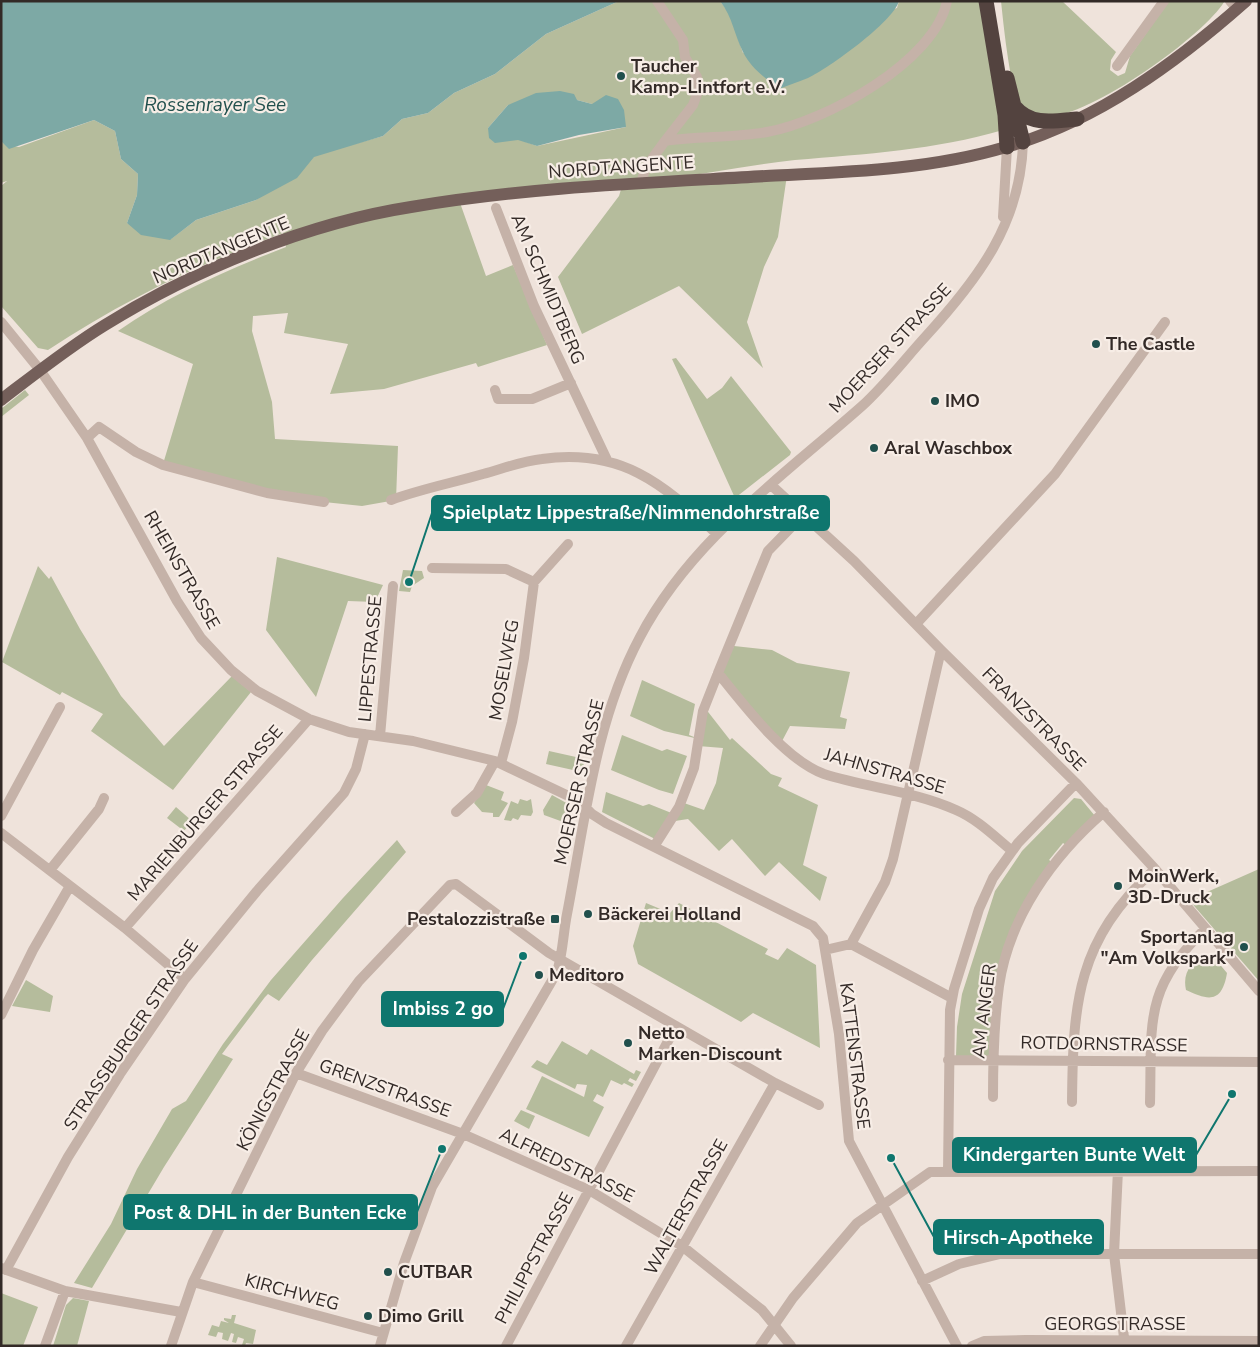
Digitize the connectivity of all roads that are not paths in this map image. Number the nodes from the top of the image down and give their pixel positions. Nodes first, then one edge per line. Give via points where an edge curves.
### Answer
1 (657, 1) edge
2 (947, 1) edge
3 (986, 1) edge
4 (995, 1) edge
5 (1164, 1) edge
6 (1237, 4) edge
7 (1117, 66) dead end
8 (1015, 107) junction
9 (1077, 119) junction
10 (665, 141) junction
11 (1023, 142) junction
12 (1007, 147) junction
13 (641, 183) junction
14 (496, 208) dead end
15 (999, 237) junction
16 (1, 322) edge
17 (1165, 322) dead end
18 (40, 370) junction
19 (571, 383) junction
20 (495, 390) dead end
21 (1, 400) edge
22 (87, 438) junction
23 (607, 460) junction
24 (771, 485) junction
25 (391, 500) dead end
26 (324, 502) dead end
27 (803, 515) junction
28 (717, 534) junction
29 (568, 544) dead end
30 (432, 568) dead end
31 (534, 582) junction
32 (393, 586) dead end
33 (916, 624) junction
34 (941, 650) junction
35 (718, 673) junction
36 (60, 708) dead end
37 (309, 719) junction
38 (365, 734) junction
39 (380, 736) junction
40 (498, 762) junction
41 (1076, 783) junction
42 (909, 794) junction
43 (104, 798) dead end
44 (588, 808) junction
45 (456, 812) dead end
46 (1104, 812) junction
47 (1, 816) edge
48 (1, 833) edge
49 (655, 845) junction
50 (1011, 850) junction
51 (1155, 869) junction
52 (50, 870) junction
53 (70, 886) junction
54 (125, 928) junction
55 (1205, 929) junction
56 (851, 944) junction
57 (825, 950) junction
58 (561, 958) junction
59 (185, 979) junction
60 (1259, 991) edge
61 (952, 998) junction
62 (1, 1015) edge
63 (676, 1026) junction
64 (994, 1059) junction
65 (948, 1060) junction
66 (1072, 1060) junction
67 (1151, 1061) junction
68 (1259, 1062) edge
69 (296, 1073) junction
70 (775, 1083) junction
71 (993, 1097) dead end
72 (1072, 1102) dead end
73 (1150, 1103) dead end
74 (819, 1105) dead end
75 (463, 1134) junction
76 (1118, 1170) junction
77 (1259, 1171) edge
78 (948, 1172) junction
79 (589, 1190) junction
80 (885, 1205) junction
81 (682, 1246) junction
82 (1114, 1254) junction
83 (1259, 1254) edge
84 (4, 1269) edge
85 (922, 1281) junction
86 (193, 1282) junction
87 (65, 1291) junction
88 (181, 1312) junction
89 (775, 1325) junction
90 (383, 1333) junction
91 (1259, 1341) edge
92 (1125, 1343) edge
93 (45, 1346) edge
94 (171, 1346) edge
95 (380, 1346) edge
96 (506, 1346) edge
97 (626, 1346) edge
98 (760, 1346) edge
99 (791, 1346) edge
100 (957, 1346) edge
101 (972, 1346) edge

1 - 10 street via 683,40 685,57 697,77 699,89 693,105
2 - 10 street via 937,28 926,45 826,114 767,132
3 - 12 highway via 1005,115
4 - 8 highway via 1006,76
5 - 7 street
6 - 9 main road, NORDTANGENTE via 1151,76
8 - 9 highway via 1025,116 1039,121
8 - 11 highway
9 - 11 main road, NORDTANGENTE
10 - 13 street via 646,166
11 - 12 main road, NORDTANGENTE
11 - 15 street, MOERSER STRASSE via 1016,192
12 - 13 main road, NORDTANGENTE via 914,166
12 - 15 street, MOERSER STRASSE via 1006,192
13 - 18 main road, NORDTANGENTE via 526,191 408,207 286,240 231,261 154,297 104,325
14 - 19 street, AM SCHMIDTBERG via 534,306
15 - 24 street, MOERSER STRASSE via 980,272 950,310 865,404
16 - 18 street, RHEINSTRASSE
17 - 33 street via 1055,474
18 - 21 main road, NORDTANGENTE
18 - 22 street, RHEINSTRASSE
19 - 20 street, AM SCHMIDTBERG via 532,398 498,399
19 - 23 street, AM SCHMIDTBERG
22 - 26 street via 99,427 136,452 164,465 274,494
22 - 37 street, RHEINSTRASSE via 177,601 202,638 231,670 257,692
23 - 25 street via 576,456 540,459
23 - 28 street via 636,470
24 - 27 street, FRANZSTRASSE
24 - 28 street, MOERSER STRASSE
27 - 33 street, FRANZSTRASSE
27 - 35 street via 768,551
28 - 44 street, MOERSER STRASSE via 680,573 640,637 621,679 604,730
29 - 31 street
30 - 31 street via 506,569
31 - 40 street, MOSELWEG via 512,722
32 - 39 street, LIPPESTRASSE
33 - 34 street, FRANZSTRASSE
34 - 41 street, FRANZSTRASSE
34 - 42 street
35 - 42 street, JAHNSTRASSE via 756,720 802,761 823,774
35 - 49 street via 703,711 694,768 679,807
36 - 47 street
37 - 38 street, RHEINSTRASSE
37 - 54 street, MARIENBURGER STRASSE
38 - 39 street, RHEINSTRASSE
38 - 59 street, STRASSBURGER STRASSE via 356,769 344,793
39 - 40 street, RHEINSTRASSE
40 - 44 street, RHEINSTRASSE
40 - 45 street via 477,793
41 - 46 street, FRANZSTRASSE
41 - 50 street
42 - 50 street, JAHNSTRASSE via 958,810
42 - 56 street via 885,882
43 - 52 street via 99,809
44 - 49 street, KATTENSTRASSE via 596,818
44 - 58 street, MOERSER STRASSE
46 - 51 street, FRANZSTRASSE
46 - 64 street, AM ANGER via 1080,832 1052,866 1019,923 999,985
48 - 52 street
49 - 57 street, KATTENSTRASSE via 813,926 823,938
50 - 61 street via 983,898
51 - 55 street, FRANZSTRASSE
51 - 66 street via 1121,903 1096,944 1079,991
52 - 53 street
53 - 54 street
53 - 62 street
54 - 59 street
55 - 60 street, FRANZSTRASSE
55 - 67 street via 1174,962 1161,988 1152,1022
56 - 57 street
56 - 61 street
57 - 80 street, KATTENSTRASSE via 839,1034 850,1141
58 - 63 street
58 - 69 street, KÖNIGSTRASSE via 549,953 456,884 450,885 359,981
58 - 75 street, MOERSER STRASSE via 541,1002
59 - 84 street, STRASSBURGER STRASSE via 68,1157
61 - 65 street
63 - 70 street
63 - 79 street, PHILIPPSTRASSE
64 - 65 street, ROTDORNSTRASSE
64 - 66 street, ROTDORNSTRASSE
64 - 71 street, AM ANGER
65 - 78 street
66 - 67 street, ROTDORNSTRASSE
66 - 72 street
67 - 68 street, ROTDORNSTRASSE
67 - 73 street
69 - 75 street, GRENZSTRASSE
69 - 86 street, KÖNIGSTRASSE
70 - 74 street
70 - 81 street, WALTERSTRASSE
75 - 79 street, ALFREDSTRASSE
75 - 90 street, MOERSER STRASSE via 425,1204
76 - 77 street
76 - 78 street
76 - 82 street
78 - 80 street via 930,1172
79 - 81 street, ALFREDSTRASSE
79 - 96 street, PHILIPPSTRASSE
80 - 85 street, KATTENSTRASSE
80 - 89 street via 857,1223 793,1298
81 - 89 street, ALFREDSTRASSE via 762,1310
81 - 97 street, WALTERSTRASSE
82 - 83 street
82 - 85 street via 1000,1254 959,1264
82 - 92 street
84 - 87 street
85 - 100 street, KATTENSTRASSE
86 - 88 street, KÖNIGSTRASSE
86 - 90 street, KIRCHWEG
87 - 88 street
87 - 93 street
88 - 94 street, KÖNIGSTRASSE
89 - 98 street
89 - 99 street, ALFREDSTRASSE
90 - 95 street, MOERSER STRASSE
91 - 92 street, GEORGSTRASSE
92 - 101 street, GEORGSTRASSE via 984,1341

